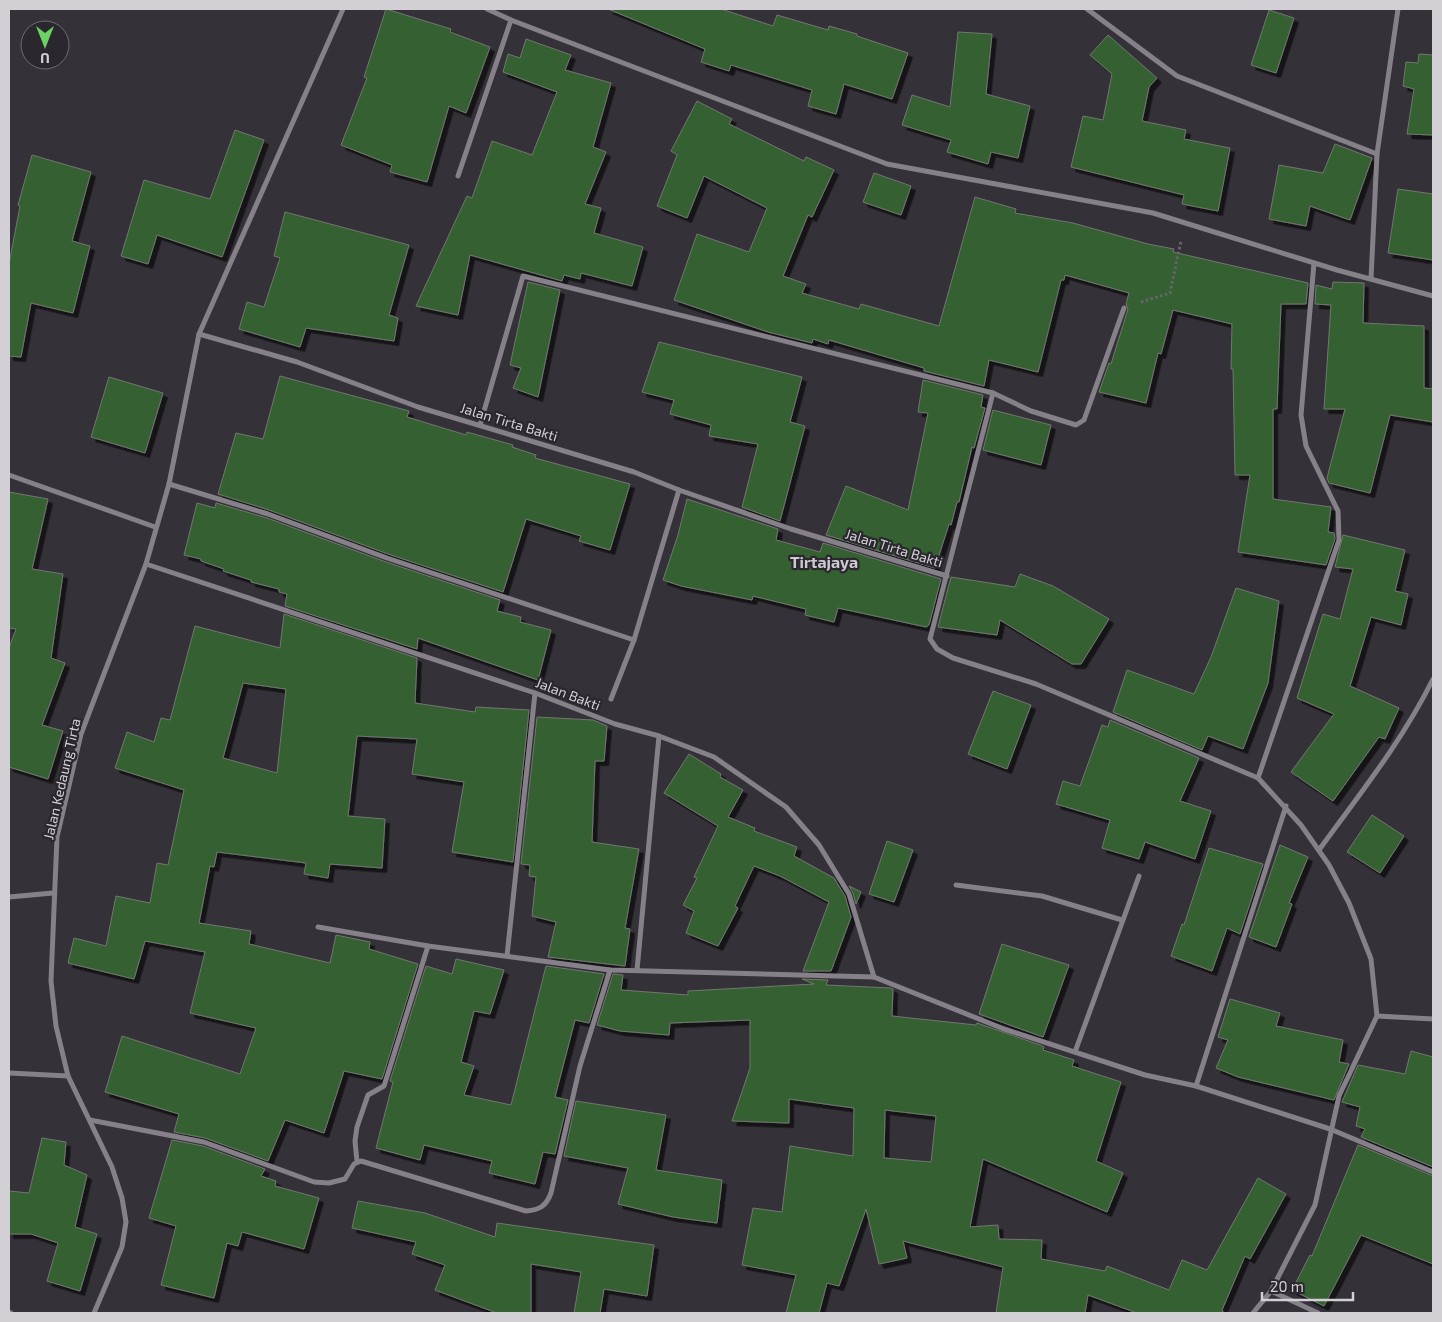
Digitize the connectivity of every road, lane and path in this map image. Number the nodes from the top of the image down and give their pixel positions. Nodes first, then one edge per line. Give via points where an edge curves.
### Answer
1 (343, 9) edge
2 (487, 9) edge
3 (1087, 9) edge
4 (1398, 9) edge
5 (511, 20) junction
6 (1377, 154) junction
7 (458, 176) dead end
8 (1185, 223) junction
9 (1314, 263) junction
10 (1371, 279) junction
11 (1433, 296) edge
12 (1124, 308) joint
13 (199, 334) junction
14 (993, 393) junction
15 (480, 425) junction
16 (9, 475) edge
17 (169, 484) junction
18 (679, 490) junction
19 (155, 527) junction
20 (146, 564) junction
21 (947, 576) junction
22 (634, 640) junction
23 (1433, 678) edge
24 (535, 693) junction
25 (611, 699) dead end
26 (659, 736) junction
27 (1258, 778) junction
28 (1286, 806) junction
29 (1319, 850) junction
30 (1139, 876) dead end
31 (956, 885) dead end
32 (53, 893) junction
33 (9, 897) edge
34 (1122, 920) junction
35 (318, 927) dead end
36 (428, 946) junction
37 (506, 956) junction
38 (610, 970) junction
39 (637, 970) junction
40 (874, 977) junction
41 (1377, 1016) junction
42 (1433, 1019) edge
43 (1075, 1052) junction
44 (9, 1073) edge
45 (68, 1076) junction
46 (1196, 1086) junction
47 (90, 1120) junction
48 (1330, 1129) junction
49 (357, 1162) junction
50 (1433, 1172) edge
51 (1271, 1291) junction
52 (94, 1313) edge
53 (1253, 1313) edge
54 (1318, 1313) edge

1 - 13 street, Jalan Kedaung Tirta
2 - 5 street
3 - 6 street via 1177,76
4 - 6 street
5 - 7 street
5 - 8 street via 887,164 1153,213
6 - 10 street
8 - 9 street
8 - 12 path via 1170,293
9 - 10 street
9 - 27 street via 1301,415 1306,446 1338,510 1339,540
10 - 11 street
12 - 14 street via 1081,423 1073,424
13 - 15 street, Jalan Tirta Bakti via 297,362
13 - 17 street, Jalan Kedaung Tirta
14 - 15 street via 523,276
14 - 21 street
15 - 18 street, Jalan Tirta Bakti via 634,472
16 - 19 street
17 - 19 street, Jalan Kedaung Tirta
17 - 22 street via 268,514 387,558
18 - 21 street, Jalan Tirta Bakti via 791,529
18 - 22 street
19 - 20 street, Jalan Kedaung Tirta
20 - 24 street, Jalan Bakti
20 - 32 street, Jalan Kedaung Tirta via 81,734 57,837
21 - 27 street, Jalan Tirta Bakti via 930,639 937,649 953,658 1036,684
22 - 25 street
23 - 29 street via 1414,714
24 - 26 street, Jalan Bakti via 615,724
24 - 37 street
26 - 39 street
26 - 40 street, Jalan Bakti via 714,757 786,807 819,845 849,894
27 - 28 street, Jalan Tirta Bakti
28 - 29 street, Jalan Tirta Bakti
28 - 46 street
29 - 41 street, Jalan Tirta Bakti via 1349,903 1370,959
30 - 34 street
31 - 34 street via 1042,896
32 - 33 street
32 - 45 street, Jalan Kedaung Tirta via 51,982 56,1026
34 - 43 street
35 - 36 street
36 - 37 street
36 - 49 street via 384,1086 368,1095 356,1130
37 - 38 street
38 - 39 street
38 - 49 street via 580,1066 547,1204 537,1210 526,1211 370,1163
39 - 40 street
40 - 43 street via 1004,1029
41 - 42 street
41 - 48 street via 1339,1096
43 - 46 street via 1145,1075
44 - 45 street
45 - 47 street, Jalan Kedaung Tirta
46 - 48 street
47 - 49 street via 204,1142 323,1184 345,1179
47 - 52 street, Jalan Kedaung Tirta via 112,1167 126,1222 122,1247
48 - 50 street
48 - 51 street via 1315,1205
51 - 53 street
51 - 54 street

